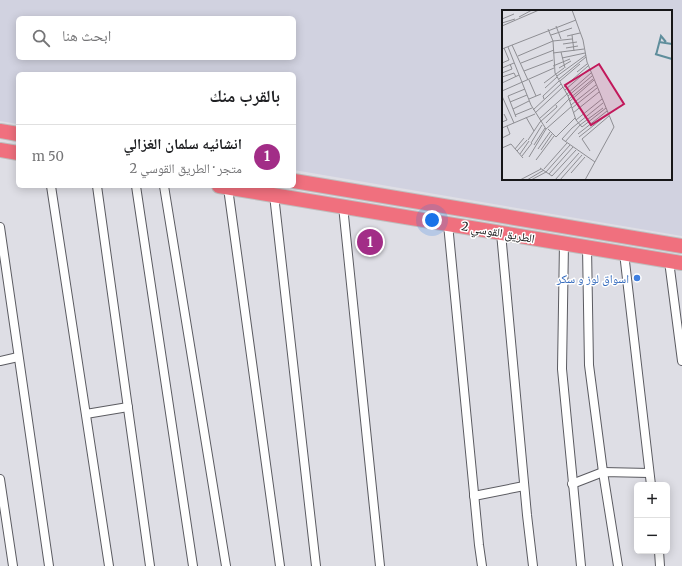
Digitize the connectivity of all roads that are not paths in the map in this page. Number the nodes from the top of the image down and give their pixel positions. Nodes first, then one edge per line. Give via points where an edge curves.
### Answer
1 (0, 131) edge
2 (16, 134) edge
3 (0, 150) edge
4 (16, 153) edge
5 (296, 181) edge
6 (328, 186) junction
7 (51, 188) edge
8 (97, 188) edge
9 (136, 188) edge
10 (164, 188) edge
11 (224, 188) edge
12 (230, 188) edge
13 (354, 191) junction
14 (274, 195) junction
15 (324, 203) junction
16 (347, 207) junction
17 (448, 224) junction
18 (0, 227) edge
19 (501, 233) junction
20 (564, 243) junction
21 (682, 246) edge
22 (587, 247) junction
23 (624, 253) junction
24 (676, 262) edge
25 (18, 356) junction
26 (0, 361) edge
27 (682, 361) edge
28 (128, 407) junction
29 (86, 414) junction
30 (602, 472) junction
31 (649, 473) junction
32 (0, 480) edge
33 (650, 482) edge
34 (572, 484) junction
35 (524, 486) junction
36 (474, 496) junction
37 (658, 554) edge
38 (13, 566) edge
39 (49, 566) edge
40 (109, 566) edge
41 (150, 566) edge
42 (193, 566) edge
43 (226, 566) edge
44 (280, 566) edge
45 (316, 566) edge
46 (380, 566) edge
47 (482, 566) edge
48 (533, 566) edge
49 (581, 566) edge
50 (618, 566) edge
51 (660, 566) edge

1 - 2 highway
3 - 4 highway
5 - 6 highway, الطريق القوسي 2
6 - 13 highway, الطريق القوسي 2
6 - 15 highway via 329,194
7 - 29 street
8 - 28 street
9 - 42 street
10 - 43 street
11 - 44 street
12 - 14 highway, الطريق القوسي 2
13 - 16 highway
13 - 21 highway, الطريق القوسي 2
14 - 15 highway, الطريق القوسي 2
14 - 45 street
15 - 16 highway, الطريق القوسي 2
16 - 17 highway, الطريق القوسي 2
16 - 46 street
17 - 19 highway, الطريق القوسي 2
17 - 36 street
18 - 25 street
19 - 20 highway, الطريق القوسي 2
19 - 35 street
20 - 22 highway, الطريق القوسي 2
20 - 34 street via 562,369
22 - 23 highway, الطريق القوسي 2
22 - 30 street via 589,365
23 - 24 highway, الطريق القوسي 2
23 - 31 street
24 - 27 street
25 - 26 street
25 - 39 street
28 - 29 street
28 - 41 street
29 - 40 street
30 - 31 street
30 - 34 street
30 - 50 street
31 - 33 street
32 - 38 street
34 - 49 street
35 - 36 street
35 - 48 street
36 - 47 street
37 - 51 street

